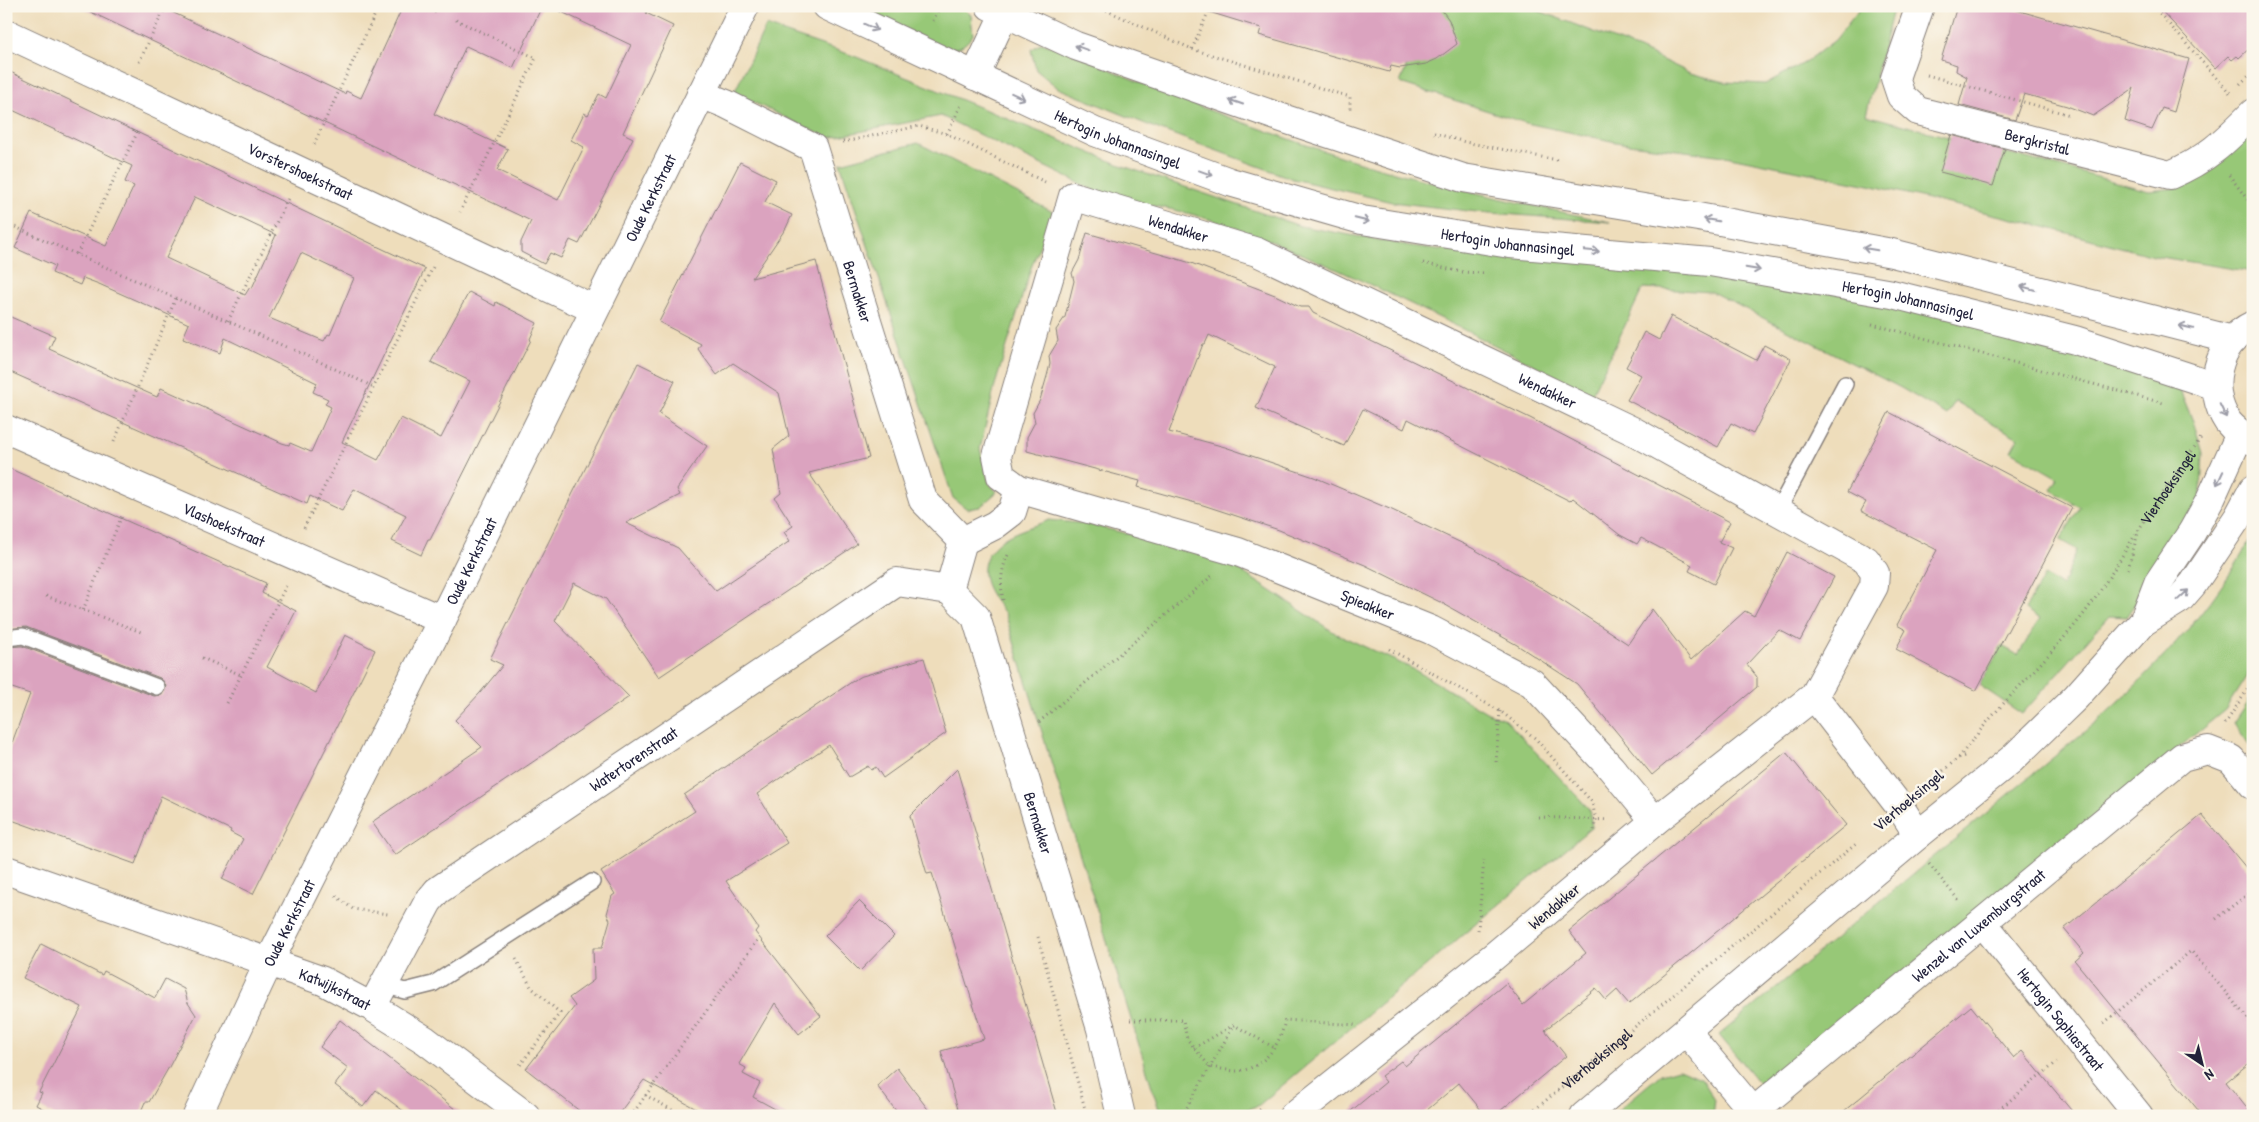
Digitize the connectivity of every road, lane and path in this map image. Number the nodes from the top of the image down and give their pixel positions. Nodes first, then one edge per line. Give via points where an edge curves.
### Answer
1 (166, 6) edge
2 (379, 6) edge
3 (421, 6) edge
4 (745, 6) edge
5 (827, 6) edge
6 (1098, 6) edge
7 (1199, 6) edge
8 (1920, 6) edge
9 (2152, 6) edge
10 (1001, 9) edge
11 (439, 14) dead end
12 (456, 20) dead end
13 (6, 33) edge
14 (1192, 49) junction
15 (1899, 67) junction
16 (975, 76) junction
17 (125, 89) junction
18 (701, 94) junction
19 (2224, 98) dead end
20 (153, 102) junction
21 (1350, 110) dead end
22 (2253, 113) edge
23 (2072, 116) dead end
24 (813, 148) junction
25 (2212, 153) junction
26 (301, 172) junction
27 (1073, 196) junction
28 (2253, 207) edge
29 (6, 223) edge
30 (446, 240) junction
31 (77, 254) junction
32 (1416, 262) dead end
33 (1490, 274) dead end
34 (176, 298) junction
35 (594, 309) junction
36 (228, 321) junction
37 (1871, 324) dead end
38 (2243, 332) edge
39 (286, 346) dead end
40 (294, 350) dead end
41 (1845, 384) dead end
42 (2216, 386) junction
43 (374, 387) junction
44 (2164, 403) dead end
45 (6, 429) edge
46 (2205, 432) dead end
47 (2246, 438) edge
48 (102, 471) junction
49 (135, 485) junction
50 (1019, 489) junction
51 (2253, 489) edge
52 (1777, 512) junction
53 (2139, 529) junction
54 (963, 541) junction
55 (1011, 549) dead end
56 (291, 554) junction
57 (1205, 572) dead end
58 (2127, 574) dead end
59 (1000, 587) dead end
60 (949, 590) junction
61 (46, 596) dead end
62 (83, 610) junction
63 (442, 620) junction
64 (2143, 622) junction
65 (141, 632) dead end
66 (6, 638) edge
67 (1385, 647) dead end
68 (202, 658) dead end
69 (242, 675) junction
70 (2253, 681) edge
71 (157, 688) dead end
72 (1814, 696) junction
73 (227, 703) dead end
74 (1500, 711) junction
75 (1037, 724) dead end
76 (2208, 750) junction
77 (1968, 755) dead end
78 (1958, 758) junction
79 (1496, 762) dead end
80 (2253, 785) edge
81 (1900, 807) junction
82 (1539, 817) dead end
83 (1596, 820) junction
84 (1655, 821) junction
85 (1918, 835) junction
86 (1593, 838) dead end
87 (1862, 839) dead end
88 (1484, 860) dead end
89 (6, 870) edge
90 (311, 879) junction
91 (592, 882) dead end
92 (2253, 890) edge
93 (2216, 919) dead end
94 (1983, 922) junction
95 (415, 926) junction
96 (1477, 938) dead end
97 (504, 939) junction
98 (758, 939) dead end
99 (268, 964) junction
100 (378, 996) junction
101 (1234, 1025) junction
102 (2253, 1025) edge
103 (1101, 1029) junction
104 (1686, 1031) junction
105 (1356, 1032) dead end
106 (2080, 1044) junction
107 (1194, 1048) junction
108 (1275, 1048) junction
109 (520, 1065) dead end
110 (1210, 1066) junction
111 (645, 1096) junction
112 (1264, 1106) dead end
113 (1752, 1114) edge
114 (197, 1116) edge
115 (526, 1116) edge
116 (631, 1116) edge
117 (683, 1116) edge
118 (1121, 1116) edge
119 (1182, 1116) edge
120 (1246, 1116) edge
121 (1293, 1116) edge
122 (1527, 1116) edge
123 (1584, 1116) edge
124 (1991, 1116) edge
125 (2139, 1116) edge

1 - 17 path
2 - 26 path
3 - 11 path
4 - 18 street, Oude Kerkstraat
5 -> 16 street, Hertogin Johannasingel
6 - 14 path
7 - 14 path via 1209,10
8 - 15 street, Bergkristal
9 - 19 path via 2231,93
10 - 16 street
38 -> 10 street via 1892,253 1462,178 1076,46
12 - 30 path via 536,58
13 - 17 street, Vorstershoekstraat
14 - 21 path via 1350,97
15 - 23 path
15 - 25 street, Bergkristal via 1895,78 1901,96 1918,111 2170,175
16 -> 42 street, Hertogin Johannasingel via 1113,138 1230,182 1362,220 1510,244 1710,262 1892,294 2075,340
17 - 20 street, Vorstershoekstraat
18 - 24 street
18 - 35 street, Oude Kerkstraat
20 - 26 street, Vorstershoekstraat
20 - 31 path
22 - 25 street, Bergkristal
24 - 27 path via 919,126 946,134
24 - 54 street, Bermakker via 923,500
25 - 28 path
26 - 30 street, Vorstershoekstraat
26 - 36 path
27 - 50 street via 997,456 1001,476
27 - 52 street, Wendakker via 1257,252 1635,432
29 - 31 path
30 - 35 street, Vorstershoekstraat
30 - 43 path
31 - 34 path
32 - 33 path via 1461,272
34 - 36 path
34 - 48 path
35 - 63 street, Oude Kerkstraat
36 - 39 path
37 - 44 path
38 - 42 street via 2223,353
40 - 43 path
41 - 52 lane
42 -> 47 street via 2229,423
43 - 56 path
45 - 48 street, Vlashoekstraat
46 - 53 path, Vierhoeksingel
47 -> 64 street, Vierhoeksingel via 2158,583
48 - 49 street, Vlashoekstraat
49 - 56 street, Vlashoekstraat
49 - 62 path
50 - 54 street via 1012,512 995,525
50 - 84 street, Spieakker via 1238,552 1431,630 1532,683
64 -> 51 street, Vierhoeksingel via 2180,599 2194,584
52 - 72 street, Wendakker via 1866,560 1875,573 1874,586
53 - 58 path, Vierhoeksingel
53 - 78 path via 2084,613
54 - 60 street
55 - 59 path via 1003,564
56 - 63 street, Vlashoekstraat
56 - 69 path via 284,572 288,581
57 - 75 path via 1214,574
60 - 95 street, Watertorenstraat via 896,582 437,891
60 - 103 street, Bermakker via 976,616
61 - 62 path
62 - 65 path
63 - 90 street, Oude Kerkstraat
64 - 85 street, Vierhoeksingel via 2076,697 2012,760
66 - 71 lane via 23,636
67 - 74 path
68 - 69 path
69 - 73 path
70 - 76 path
72 - 81 street
72 - 84 street, Wendakker
74 - 79 path
74 - 83 path via 1535,738 1592,802
76 - 80 street via 2231,759
76 - 94 street, Wenzel van Luxemburgstraat via 2182,757
77 - 78 path, Vierhoeksingel
78 - 81 path, Vierhoeksingel
81 - 85 street
82 - 83 path
83 - 86 path
84 - 121 street, Wendakker via 1494,957
85 - 94 path via 1930,866 1963,905
85 - 104 street, Vierhoeksingel
87 - 122 path, Vierhoeksingel
88 - 96 path
89 - 99 street, Katwijkstraat
90 - 95 path via 353,908 386,913
90 - 99 street, Oude Kerkstraat
91 - 97 lane
92 - 93 path
94 - 106 street, Hertogin Sophiastraat
94 - 113 street, Wenzel van Luxemburgstraat
95 - 100 street, Watertorenstraat
97 - 100 lane via 433,984
97 - 109 path via 531,987 560,1013
98 - 111 path
99 - 100 street, Katwijkstraat
99 - 114 street, Oude Kerkstraat
100 - 115 street, Katwijkstraat via 425,1040
101 - 107 path
101 - 108 path
101 - 110 path
102 - 106 path via 2191,951
103 - 107 path via 1129,1020 1183,1020 1187,1039
103 - 118 street, Bermakker
104 - 113 street, Wenzel van Luxemburgstraat
104 - 123 street, Vierhoeksingel
105 - 108 path via 1364,1026 1285,1020
106 - 124 path
106 - 125 street, Hertogin Sophiastraat
107 - 110 path
108 - 110 path via 1256,1065 1237,1071
110 - 119 path
111 - 116 path
111 - 117 path
112 - 120 path

